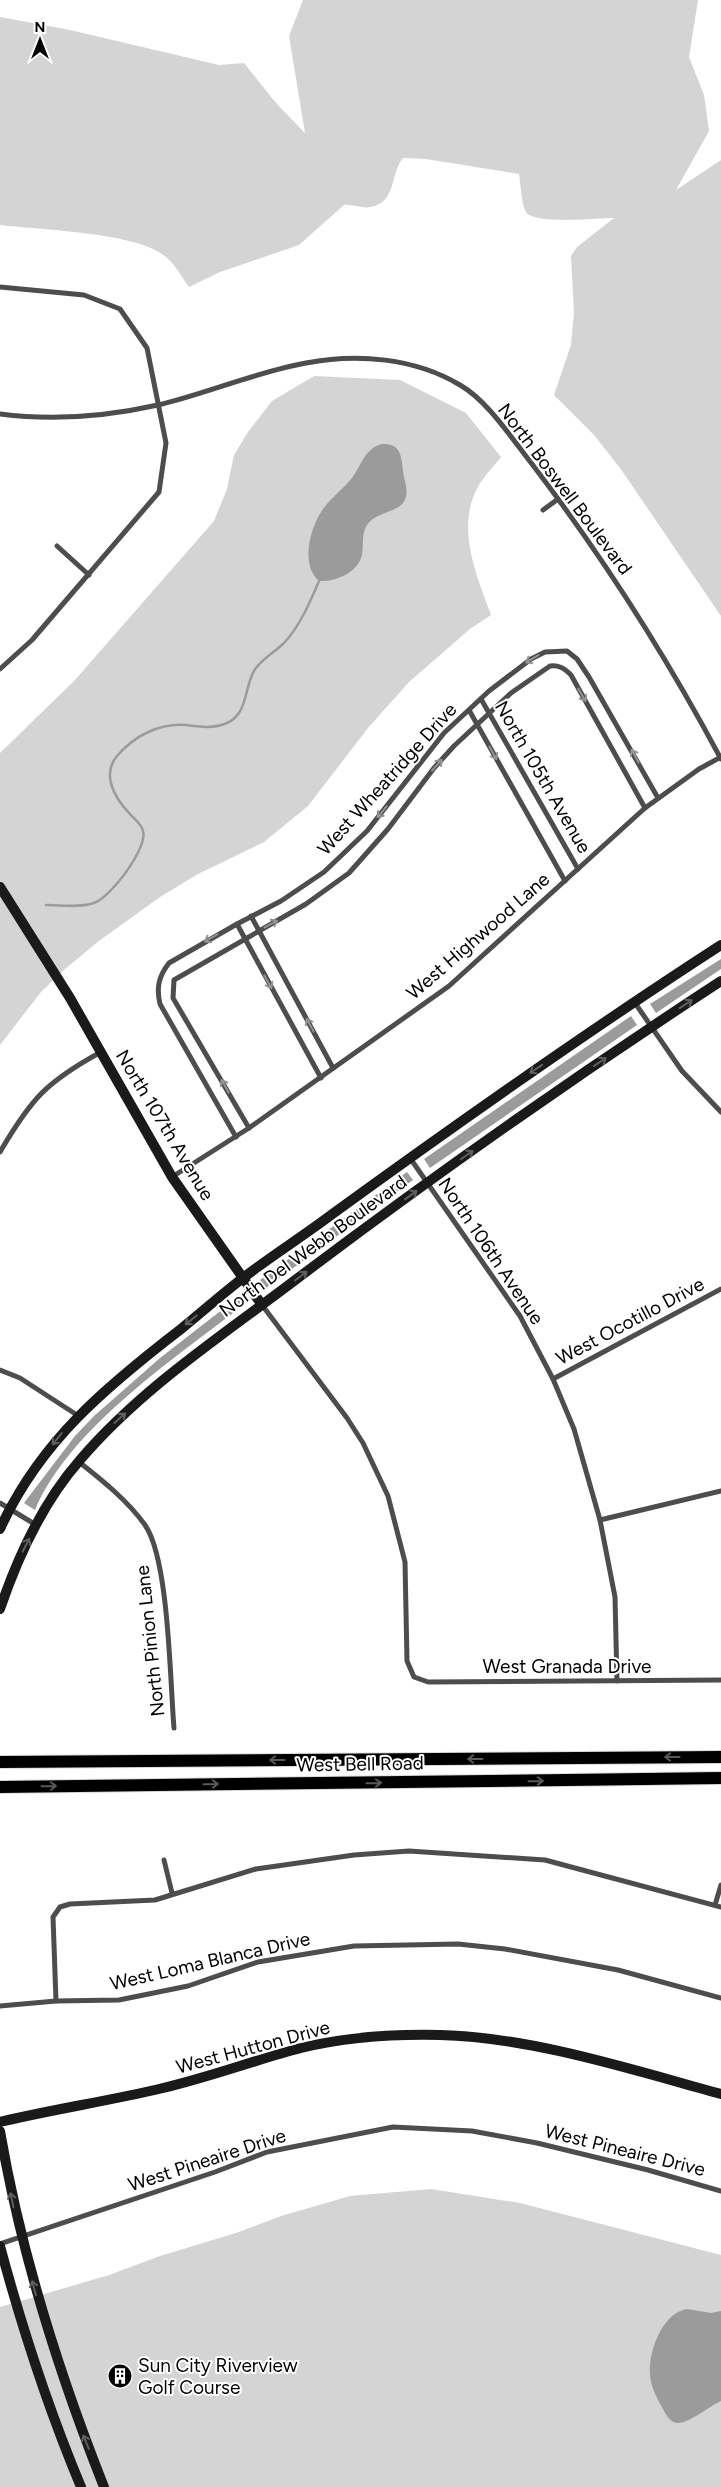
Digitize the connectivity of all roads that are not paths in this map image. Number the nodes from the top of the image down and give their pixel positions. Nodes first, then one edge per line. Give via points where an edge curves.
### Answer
1 (0, 286) edge
2 (158, 405) junction
3 (0, 414) edge
4 (558, 499) junction
5 (543, 510) dead end
6 (56, 546) dead end
7 (89, 575) junction
8 (0, 669) edge
9 (481, 699) junction
10 (469, 710) junction
11 (489, 712) junction
12 (477, 724) junction
13 (721, 758) edge
14 (658, 798) junction
15 (646, 808) junction
16 (578, 869) junction
17 (565, 881) junction
18 (0, 887) edge
19 (251, 916) junction
20 (237, 924) junction
21 (258, 931) junction
22 (244, 938) junction
23 (721, 945) edge
24 (721, 981) edge
25 (635, 1003) junction
26 (651, 1027) junction
27 (101, 1052) junction
28 (333, 1068) junction
29 (321, 1078) junction
30 (721, 1112) edge
31 (250, 1128) junction
32 (236, 1137) junction
33 (0, 1152) edge
34 (410, 1158) junction
35 (172, 1177) junction
36 (427, 1183) junction
37 (243, 1278) junction
38 (721, 1289) edge
39 (262, 1305) junction
40 (0, 1370) edge
41 (553, 1379) junction
42 (77, 1415) junction
43 (79, 1461) junction
44 (721, 1492) edge
45 (5, 1506) edge
46 (600, 1520) junction
47 (37, 1525) junction
48 (0, 1528) edge
49 (4, 1591) edge
50 (0, 1609) edge
51 (414, 1676) joint
52 (617, 1680) junction
53 (721, 1680) edge
54 (174, 1728) dead end
55 (721, 1757) edge
56 (0, 1762) edge
57 (721, 1778) edge
58 (0, 1787) edge
59 (164, 1860) dead end
60 (721, 1885) edge
61 (172, 1893) junction
62 (718, 1906) edge
63 (721, 1998) edge
64 (56, 2001) junction
65 (0, 2006) edge
66 (721, 2094) edge
67 (0, 2122) edge
68 (0, 2131) edge
69 (721, 2191) edge
70 (21, 2237) junction
71 (0, 2245) edge
72 (81, 2487) edge
73 (104, 2487) edge

1 - 2 street via 84,295 120,309 147,348
2 - 3 street, North Boswell Boulevard via 77,419
2 - 4 street, North Boswell Boulevard via 304,363 341,357 371,358 417,367 461,385 492,413
2 - 7 street via 166,443 159,492
4 - 5 street
4 - 13 street, North Boswell Boulevard via 618,584
6 - 7 street
7 - 8 street via 32,640
9 - 10 street, West Wheatridge Drive
9 - 11 street, North 105th Avenue
14 -> 9 street, West Wheatridge Drive via 589,677 567,651 545,652 531,659
10 - 12 street, North 105th Avenue
10 -> 19 street, West Wheatridge Drive via 429,750 386,807 342,856 304,886
11 - 12 street, West Wheatridge Drive
11 -> 15 street, West Wheatridge Drive via 550,666 564,669 571,675
11 - 16 street, North 105th Avenue
12 -> 17 street, North 105th Avenue
21 -> 12 street, West Wheatridge Drive via 306,904 349,873 388,829 434,768
13 - 14 street, West Highwood Lane
14 - 15 street, West Highwood Lane
15 - 16 street, West Highwood Lane
16 - 17 street, West Highwood Lane
17 - 28 street, West Highwood Lane via 449,986
18 - 27 street, North 107th Avenue
19 - 20 street, West Wheatridge Drive
19 - 21 street
20 - 22 street
20 -> 32 street, West Wheatridge Drive via 169,963 162,972 157,992 164,1011
21 - 22 street, West Wheatridge Drive
28 -> 21 street
22 -> 29 street
31 -> 22 street, West Wheatridge Drive via 173,998 172,989 174,980 180,975
23 - 25 street, North Del Webb Boulevard
26 -> 24 street, North Del Webb Boulevard
25 - 26 street
25 -> 34 street, North Del Webb Boulevard
26 - 30 street via 682,1070
36 -> 26 street, North Del Webb Boulevard
27 - 33 street via 70,1069 42,1091
27 - 35 street, North 107th Avenue
28 - 29 street, West Highwood Lane
29 - 31 street, West Highwood Lane
31 - 32 street, West Highwood Lane
32 - 35 street, West Highwood Lane
34 - 36 street, North 106th Avenue
34 - 37 street, North Del Webb Boulevard
35 - 37 street, North 107th Avenue
39 -> 36 street, North Del Webb Boulevard
36 - 41 street, North 106th Avenue via 510,1300
37 - 39 street, North 107th Avenue
37 -> 42 street, North Del Webb Boulevard via 131,1367
38 - 41 street, West Ocotillo Drive
43 -> 39 street, North Del Webb Boulevard via 150,1391
39 - 51 street, North 107th Avenue via 347,1418 363,1443 388,1496 405,1562 407,1654
40 - 42 street via 20,1378
41 - 46 street, North 106th Avenue via 574,1429
42 -> 45 street, North Del Webb Boulevard
43 - 47 street, North Del Webb Boulevard
43 - 54 street, North Pinion Lane via 146,1526 158,1558
44 - 46 street
45 - 47 street
45 - 48 street, North Del Webb Boulevard
46 - 52 street, North 106th Avenue via 615,1597
49 -> 47 street, North Del Webb Boulevard
49 - 50 street, North Del Webb Boulevard
51 - 52 street, West Granada Drive via 428,1682
52 - 53 street, West Granada Drive
55 -> 56 main road, West Bell Road
58 -> 57 main road, West Bell Road
59 - 61 street
60 - 62 street
61 - 62 street via 256,1869 354,1854 409,1851 545,1860
61 - 64 street via 155,1900 60,1907 53,1917
63 - 64 street, West Loma Blanca Drive via 618,1970 505,1949 458,1944 354,1946 258,1962 188,1986 119,2000
64 - 65 street, West Loma Blanca Drive
66 - 67 street, West Hutton Drive via 593,2060 505,2042 442,2035 403,2035 304,2048 162,2088
70 -> 68 street
69 - 70 street, West Pineaire Drive via 536,2143 472,2131 393,2127 267,2152
70 - 71 street, West Pineaire Drive
73 -> 70 street via 55,2355
71 - 72 street via 54,2421

